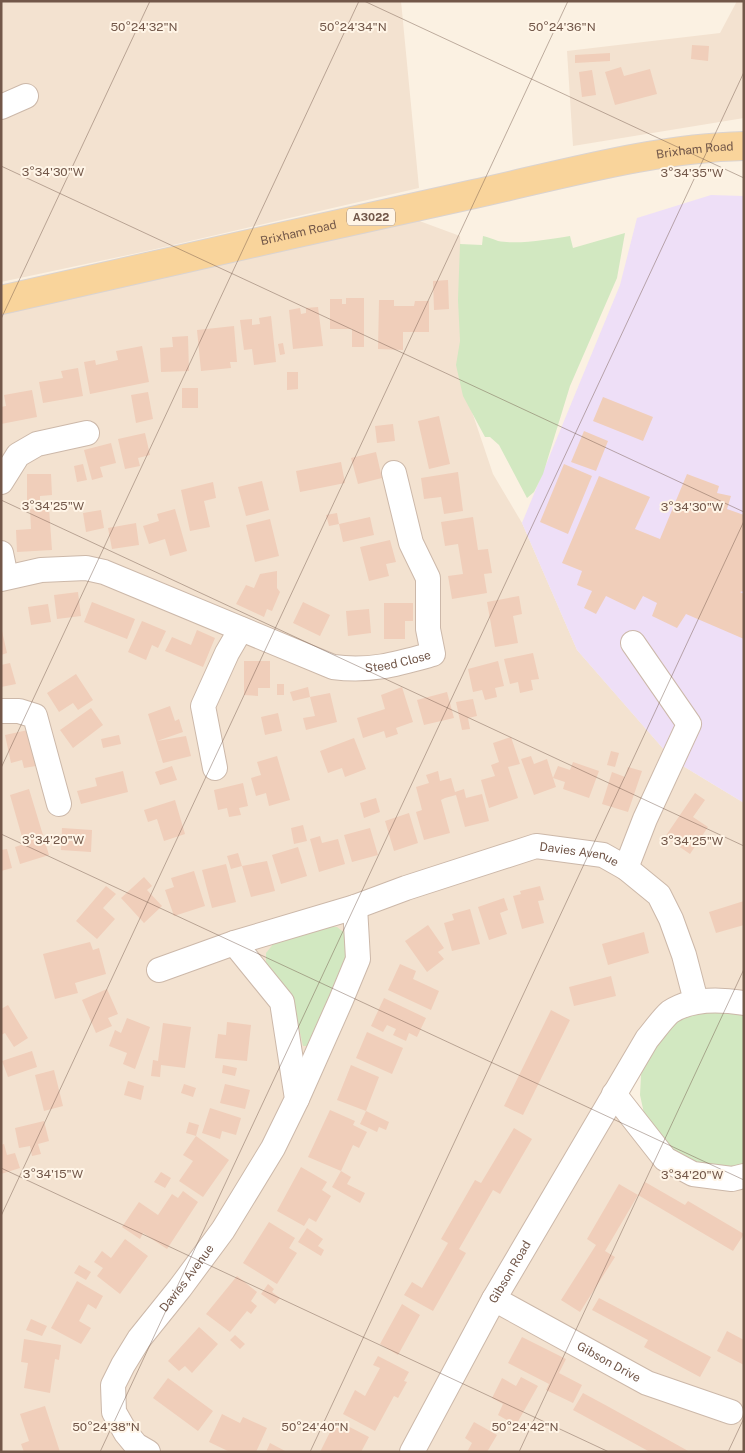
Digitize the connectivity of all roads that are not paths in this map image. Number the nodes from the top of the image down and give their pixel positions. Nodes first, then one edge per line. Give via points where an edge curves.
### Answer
1 (26, 96) dead end
2 (1, 107) edge
3 (744, 146) edge
4 (1, 300) edge
5 (88, 433) dead end
6 (394, 473) dead end
7 (1, 482) edge
8 (1, 553) edge
9 (4, 578) edge
10 (241, 628) junction
11 (633, 643) dead end
12 (1, 711) edge
13 (215, 768) dead end
14 (59, 804) dead end
15 (626, 868) junction
16 (354, 906) junction
17 (234, 943) junction
18 (159, 970) dead end
19 (696, 1002) junction
20 (744, 1003) edge
21 (614, 1094) junction
22 (297, 1099) junction
23 (744, 1176) edge
24 (494, 1299) junction
25 (731, 1412) dead end
26 (148, 1452) edge
27 (412, 1452) edge

1 - 2 street
3 - 4 main road, Brixham Road / A3022 via 712,147 640,158
5 - 7 street via 38,444 18,455
6 - 10 street, Steed Close via 411,542 428,578 428,629 433,654 388,667 350,669 326,664
8 - 9 street, Steed Close
9 - 10 street, Steed Close via 41,570 86,568 121,578
10 - 13 street via 203,706
11 - 15 street via 689,724
12 - 14 street via 19,710 35,716
15 - 16 street, Davies Avenue via 603,854 536,846
15 - 19 street, Davies Avenue via 659,895 684,955
16 - 17 street, Davies Avenue
16 - 22 street, Davies Avenue via 358,959
17 - 18 street, Davies Avenue
17 - 22 street via 282,1002
19 - 20 street, Gibson Road via 726,1000
19 - 21 street, Gibson Road via 670,1013 647,1039
21 - 23 street via 665,1159 693,1174 732,1179
21 - 24 street, Gibson Road
22 - 26 street, Davies Avenue via 273,1148 223,1230 139,1339 113,1385 114,1412 136,1445
24 - 25 street, Gibson Drive via 647,1383
24 - 27 street, Gibson Road

